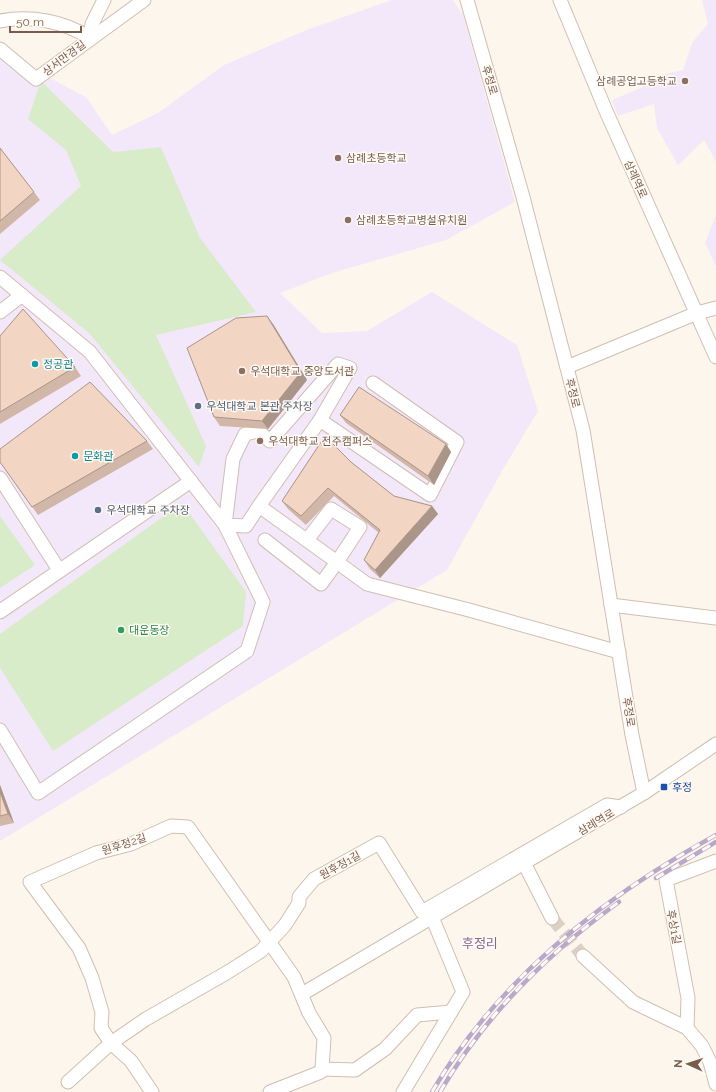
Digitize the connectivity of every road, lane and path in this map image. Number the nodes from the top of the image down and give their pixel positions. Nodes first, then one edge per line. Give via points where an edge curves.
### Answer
1 (104, 0) edge
2 (467, 0) edge
3 (560, 0) edge
4 (138, 1) edge
5 (0, 21) edge
6 (90, 38) junction
7 (0, 49) edge
8 (0, 276) edge
9 (22, 295) junction
10 (716, 308) edge
11 (0, 312) edge
12 (697, 313) junction
13 (716, 357) edge
14 (567, 367) junction
15 (373, 383) dead end
16 (320, 420) junction
17 (0, 478) edge
18 (191, 481) junction
19 (259, 506) junction
20 (225, 525) junction
21 (265, 540) dead end
22 (307, 540) junction
23 (337, 562) junction
24 (59, 570) junction
25 (611, 604) junction
26 (0, 611) edge
27 (716, 618) edge
28 (619, 652) junction
29 (0, 730) edge
30 (716, 744) edge
31 (644, 793) junction
32 (621, 807) junction
33 (716, 861) edge
34 (524, 864) junction
35 (427, 914) junction
36 (552, 918) tunnel mouth
37 (270, 942) junction
38 (583, 956) tunnel mouth
39 (302, 994) junction
40 (451, 1012) junction
41 (688, 1028) junction
42 (111, 1043) junction
43 (713, 1062) edge
44 (322, 1069) junction
45 (68, 1082) dead end
46 (716, 1084) edge
47 (152, 1092) edge
48 (270, 1092) edge
49 (403, 1092) edge

1 - 6 street via 92,24
2 - 14 street, 후정로 via 523,197
3 - 12 street, 삼례역로 via 606,111
4 - 6 street, 상서만경길
5 - 6 street, 상서만경길 via 13,18 52,22 79,30
6 - 7 street, 상서만경길 via 66,59 36,79
8 - 9 street
9 - 11 street
9 - 18 street via 90,352
10 - 12 street
12 - 13 street, 삼례역로
12 - 14 street
14 - 25 street, 후정로 via 583,430
15 - 16 street via 457,442 430,495
16 - 19 street
16 - 20 street via 350,368 338,364 270,441 258,431 245,434 233,459
17 - 24 street
18 - 20 street
18 - 24 street
18 - 26 street
19 - 20 street via 246,526
19 - 22 street
20 - 29 street via 263,602 247,651 38,793
21 - 23 street via 321,584
22 - 23 street
22 - 23 street via 332,509 360,527
23 - 28 street via 367,584
24 - 26 street
25 - 27 street
25 - 28 street, 후정로
28 - 31 street, 후정로
30 - 31 street, 삼례역로
31 - 32 street, 삼례역로
32 - 34 street, 삼례역로
32 - 35 street via 607,805
33 - 41 street, 후상1길 via 666,880 688,998
34 - 35 street, 삼례역로
34 - 36 street
35 - 37 street, 원후정1길 via 379,843 314,879 285,925
35 - 39 street
35 - 40 street via 463,992
37 - 39 street, 원후정2길 via 294,977
37 - 42 street, 원후정1길 via 261,951 228,972 146,1019
37 - 42 street, 원후정2길 via 188,827 171,826 131,844 96,853 30,882 79,948 92,978 102,1012 101,1028
38 - 41 street via 633,1002
39 - 44 street, 원후정2길 via 309,1013 324,1038
40 - 44 street via 417,1015 386,1049 355,1070
40 - 49 street
41 - 43 street
42 - 45 street, 원후정1길
42 - 47 street, 원후정2길 via 131,1061
43 - 46 street
44 - 48 street via 321,1072

